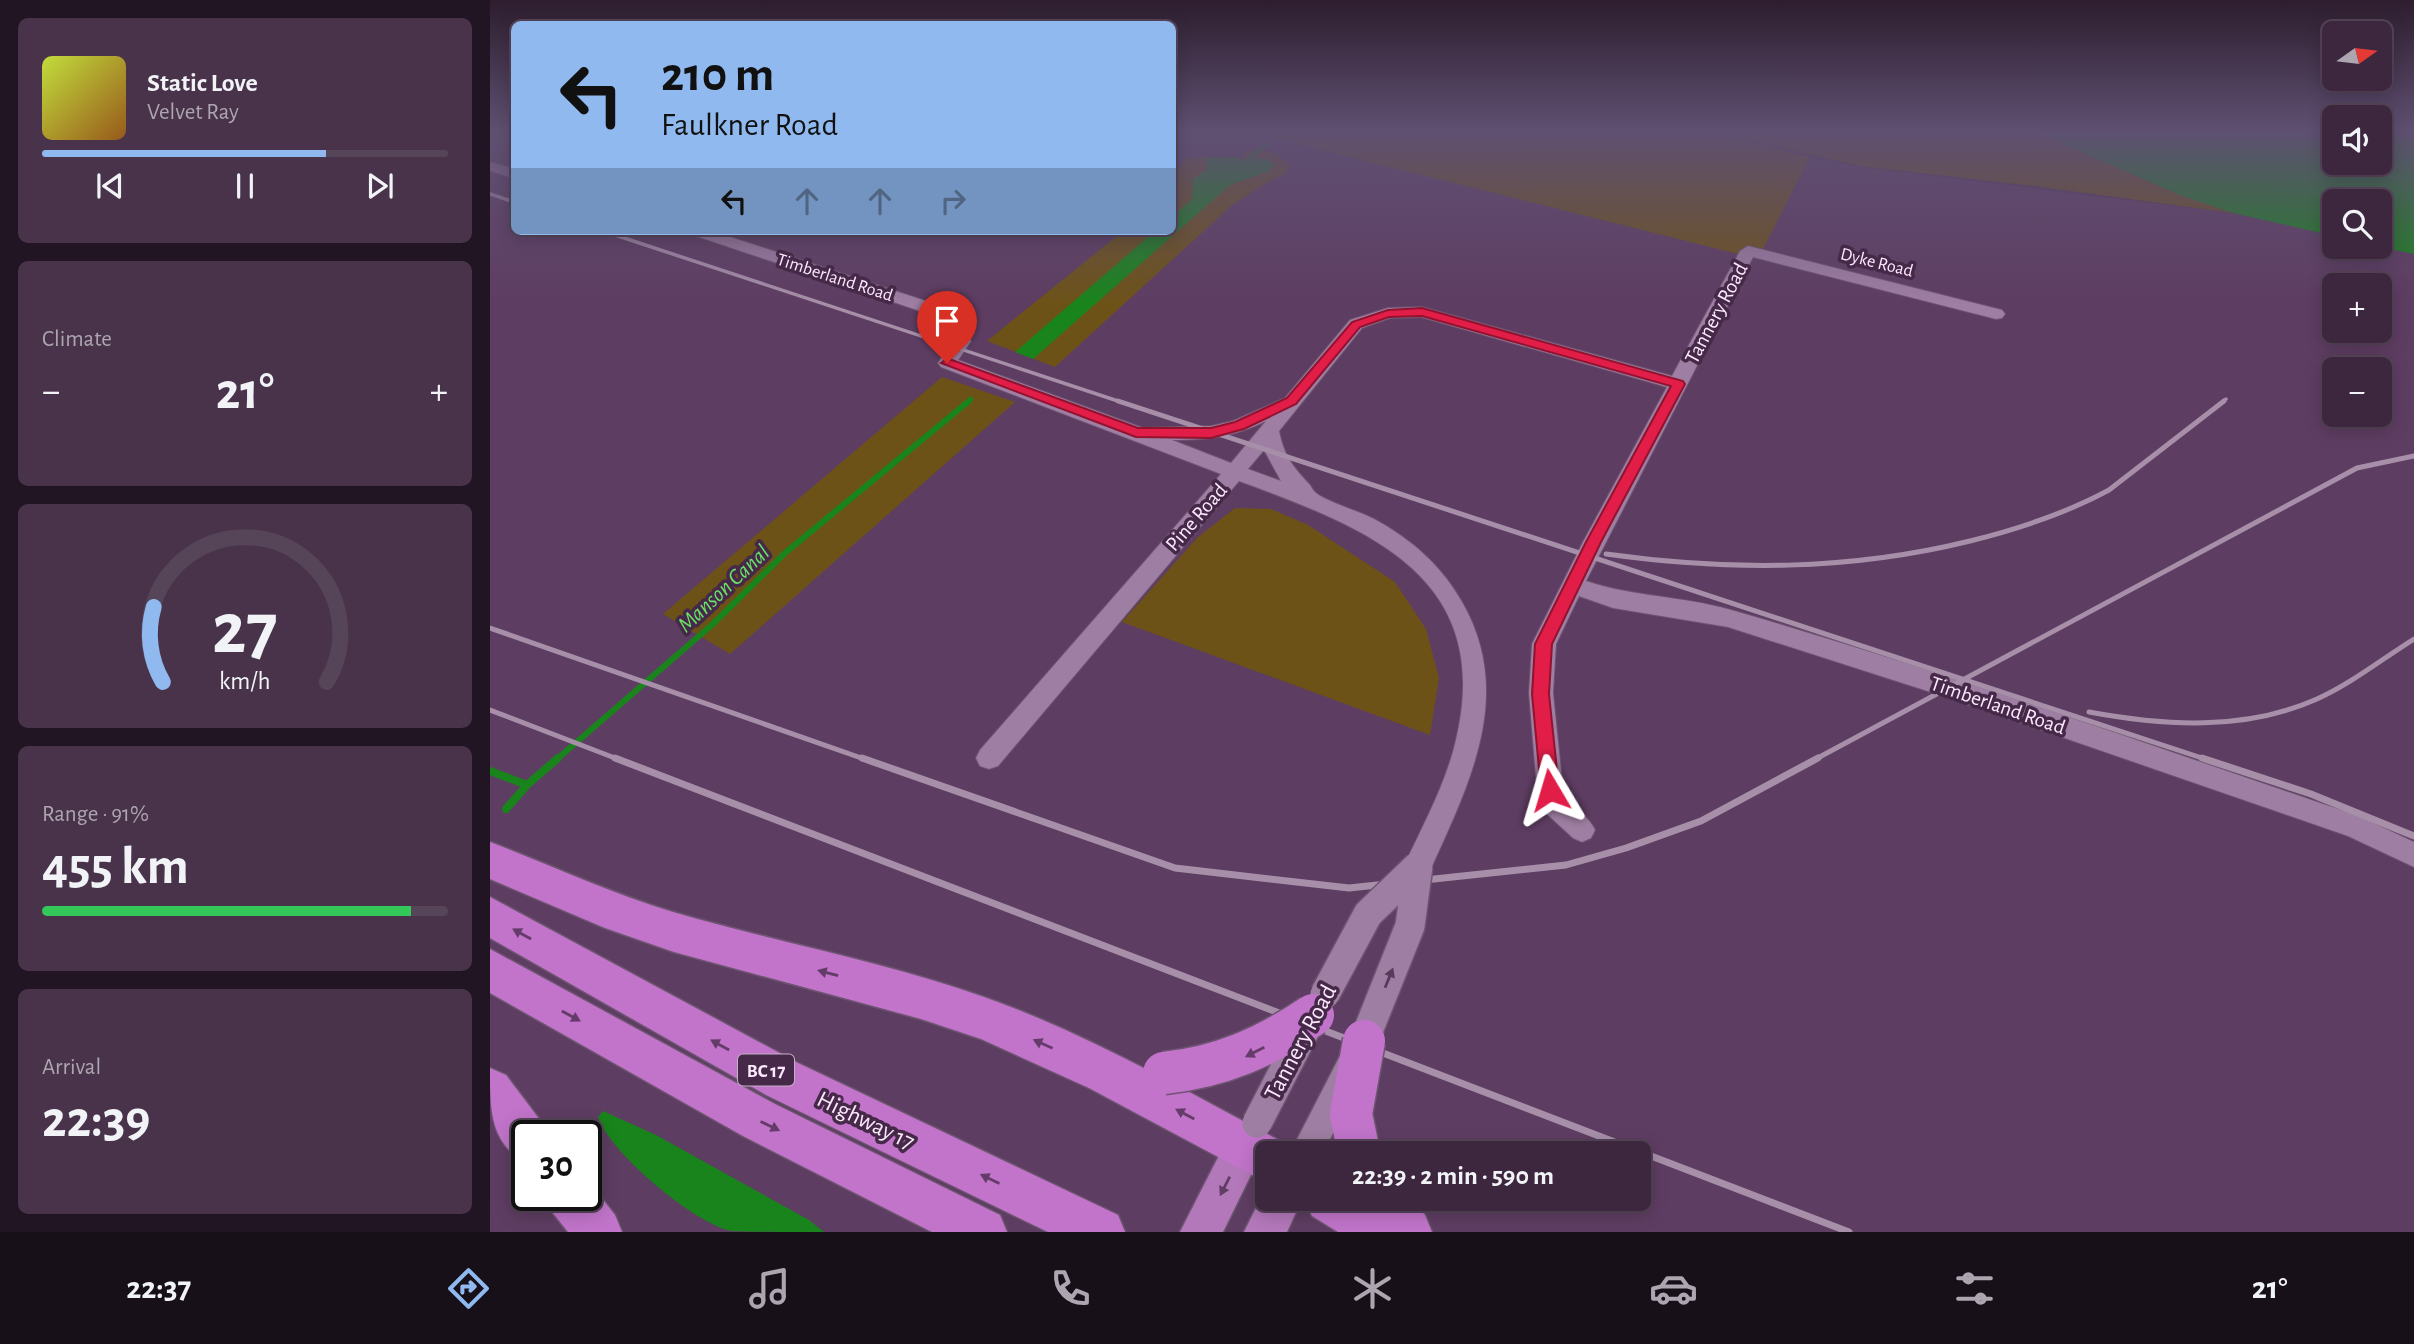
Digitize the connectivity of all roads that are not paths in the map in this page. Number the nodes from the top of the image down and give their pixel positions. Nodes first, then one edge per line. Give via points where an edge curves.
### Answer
1 (708, 235) edge
2 (1748, 251) joint
3 (1422, 312) joint
4 (1996, 314) dead end
5 (1679, 384) junction
6 (1292, 401) junction
7 (1269, 430) junction
8 (1136, 433) junction
9 (1235, 472) junction
10 (1313, 500) junction
11 (1574, 585) junction
12 (989, 758) dead end
13 (1582, 831) dead end
14 (2414, 855) edge
15 (490, 860) edge
16 (1418, 866) junction
17 (490, 916) edge
18 (490, 971) edge
19 (1312, 1015) junction
20 (1364, 1041) junction
21 (1105, 1072) junction
22 (490, 1091) edge
23 (512, 1120) edge
24 (1264, 1141) edge
25 (1277, 1141) edge
26 (1280, 1141) edge
27 (1357, 1141) edge
28 (1255, 1170) edge
29 (582, 1211) edge
30 (1276, 1211) edge
31 (1349, 1211) edge
32 (1388, 1211) edge
33 (1203, 1229) edge
34 (598, 1232) edge
35 (983, 1232) edge
36 (1101, 1232) edge
37 (1265, 1232) edge
38 (1383, 1232) edge
39 (1408, 1232) edge

1 - 8 street, Timberland Road via 923,306 950,320 962,341 947,363
2 - 4 street, Dyke Road
2 - 5 street, Tannery Road
3 - 5 street
3 - 6 street, Pine Road via 1388,313 1356,324
5 - 11 street, Tannery Road
6 - 7 street, Pine Road
6 - 8 street via 1239,426 1211,433
7 - 9 street, Pine Road
7 - 10 street via 1273,453 1284,474
8 - 9 street, Timberland Road
9 - 10 street, Tannery Road
9 - 12 street, Pine Road
10 - 16 street, Tannery Road via 1387,537 1420,563 1446,594 1465,631 1475,672 1474,715 1464,761
11 - 13 street, Tannery Road via 1544,644 1541,694 1550,790 1556,806
11 - 14 street, Timberland Road via 1614,599 1728,618 1948,688 2356,827
21 -> 15 highway via 986,1019 674,932 618,914
16 - 19 street, Tannery Road, bridge via 1368,914
20 -> 16 street, Tannery Road, bridge via 1410,926
36 -> 17 highway, Highway 17 / BC 17 via 782,1079
18 -> 35 highway, BC 17 via 759,1120
19 -> 21 highway, bridge via 1240,1059 1189,1072
19 - 25 street, Tannery Road, bridge
20 - 26 street, Tannery Road, bridge
20 - 27 highway, bridge via 1351,1114
24 -> 21 highway
22 - 23 highway
28 -> 33 main road, Tannery Road
29 - 34 highway
30 - 37 main road
31 - 38 highway
32 - 39 highway

